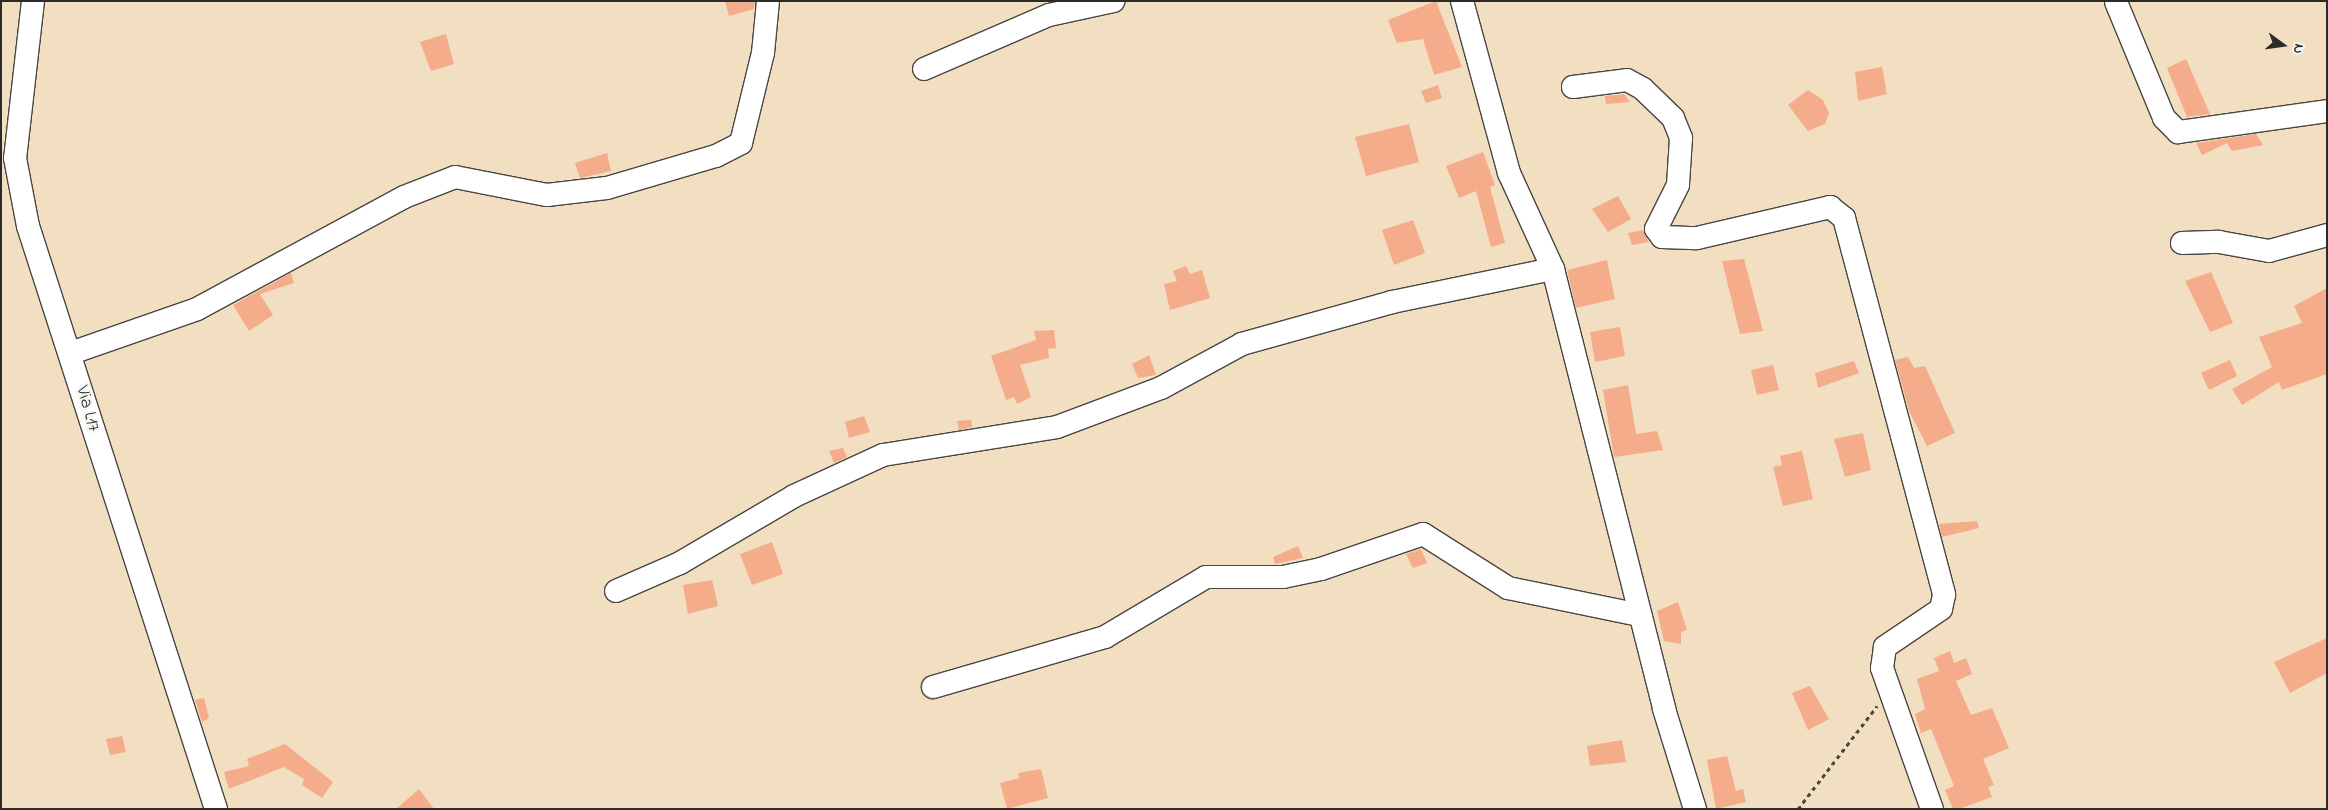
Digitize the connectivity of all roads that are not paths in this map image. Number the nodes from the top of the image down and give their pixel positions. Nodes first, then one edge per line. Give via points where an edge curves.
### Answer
1 (32, 1) edge
2 (768, 1) edge
3 (1113, 1) edge
4 (1462, 1) edge
5 (2116, 2) edge
6 (924, 69) dead end
7 (1573, 87) dead end
8 (2327, 111) edge
9 (9, 145) edge
10 (2327, 235) edge
11 (2182, 243) dead end
12 (1553, 269) junction
13 (71, 353) junction
14 (616, 591) dead end
15 (1640, 616) junction
16 (933, 687) dead end
17 (216, 809) edge
18 (1695, 809) edge
19 (1932, 809) edge

1 - 9 street, Via L17
2 - 13 street via 763,53 741,144 716,156 607,188 547,195 455,177 404,197 197,309
3 - 6 street via 1049,15
4 - 12 street via 1509,173
5 - 8 street via 2164,118 2178,132
7 - 19 street via 1626,80 1643,89 1673,118 1681,138 1678,185 1656,229 1662,237 1697,238 1830,207 1844,218 1944,595 1942,609 1885,647 1882,668
9 - 13 street, Via L17 via 28,226
10 - 11 street via 2269,251 2219,242
12 - 14 street via 1392,302 1270,335 1242,344 1161,388 1057,427 883,454 794,496 680,563
12 - 15 street
13 - 17 street, Via L17
15 - 16 street via 1508,588 1422,534 1321,569 1283,577 1206,577 1105,637
15 - 18 street

